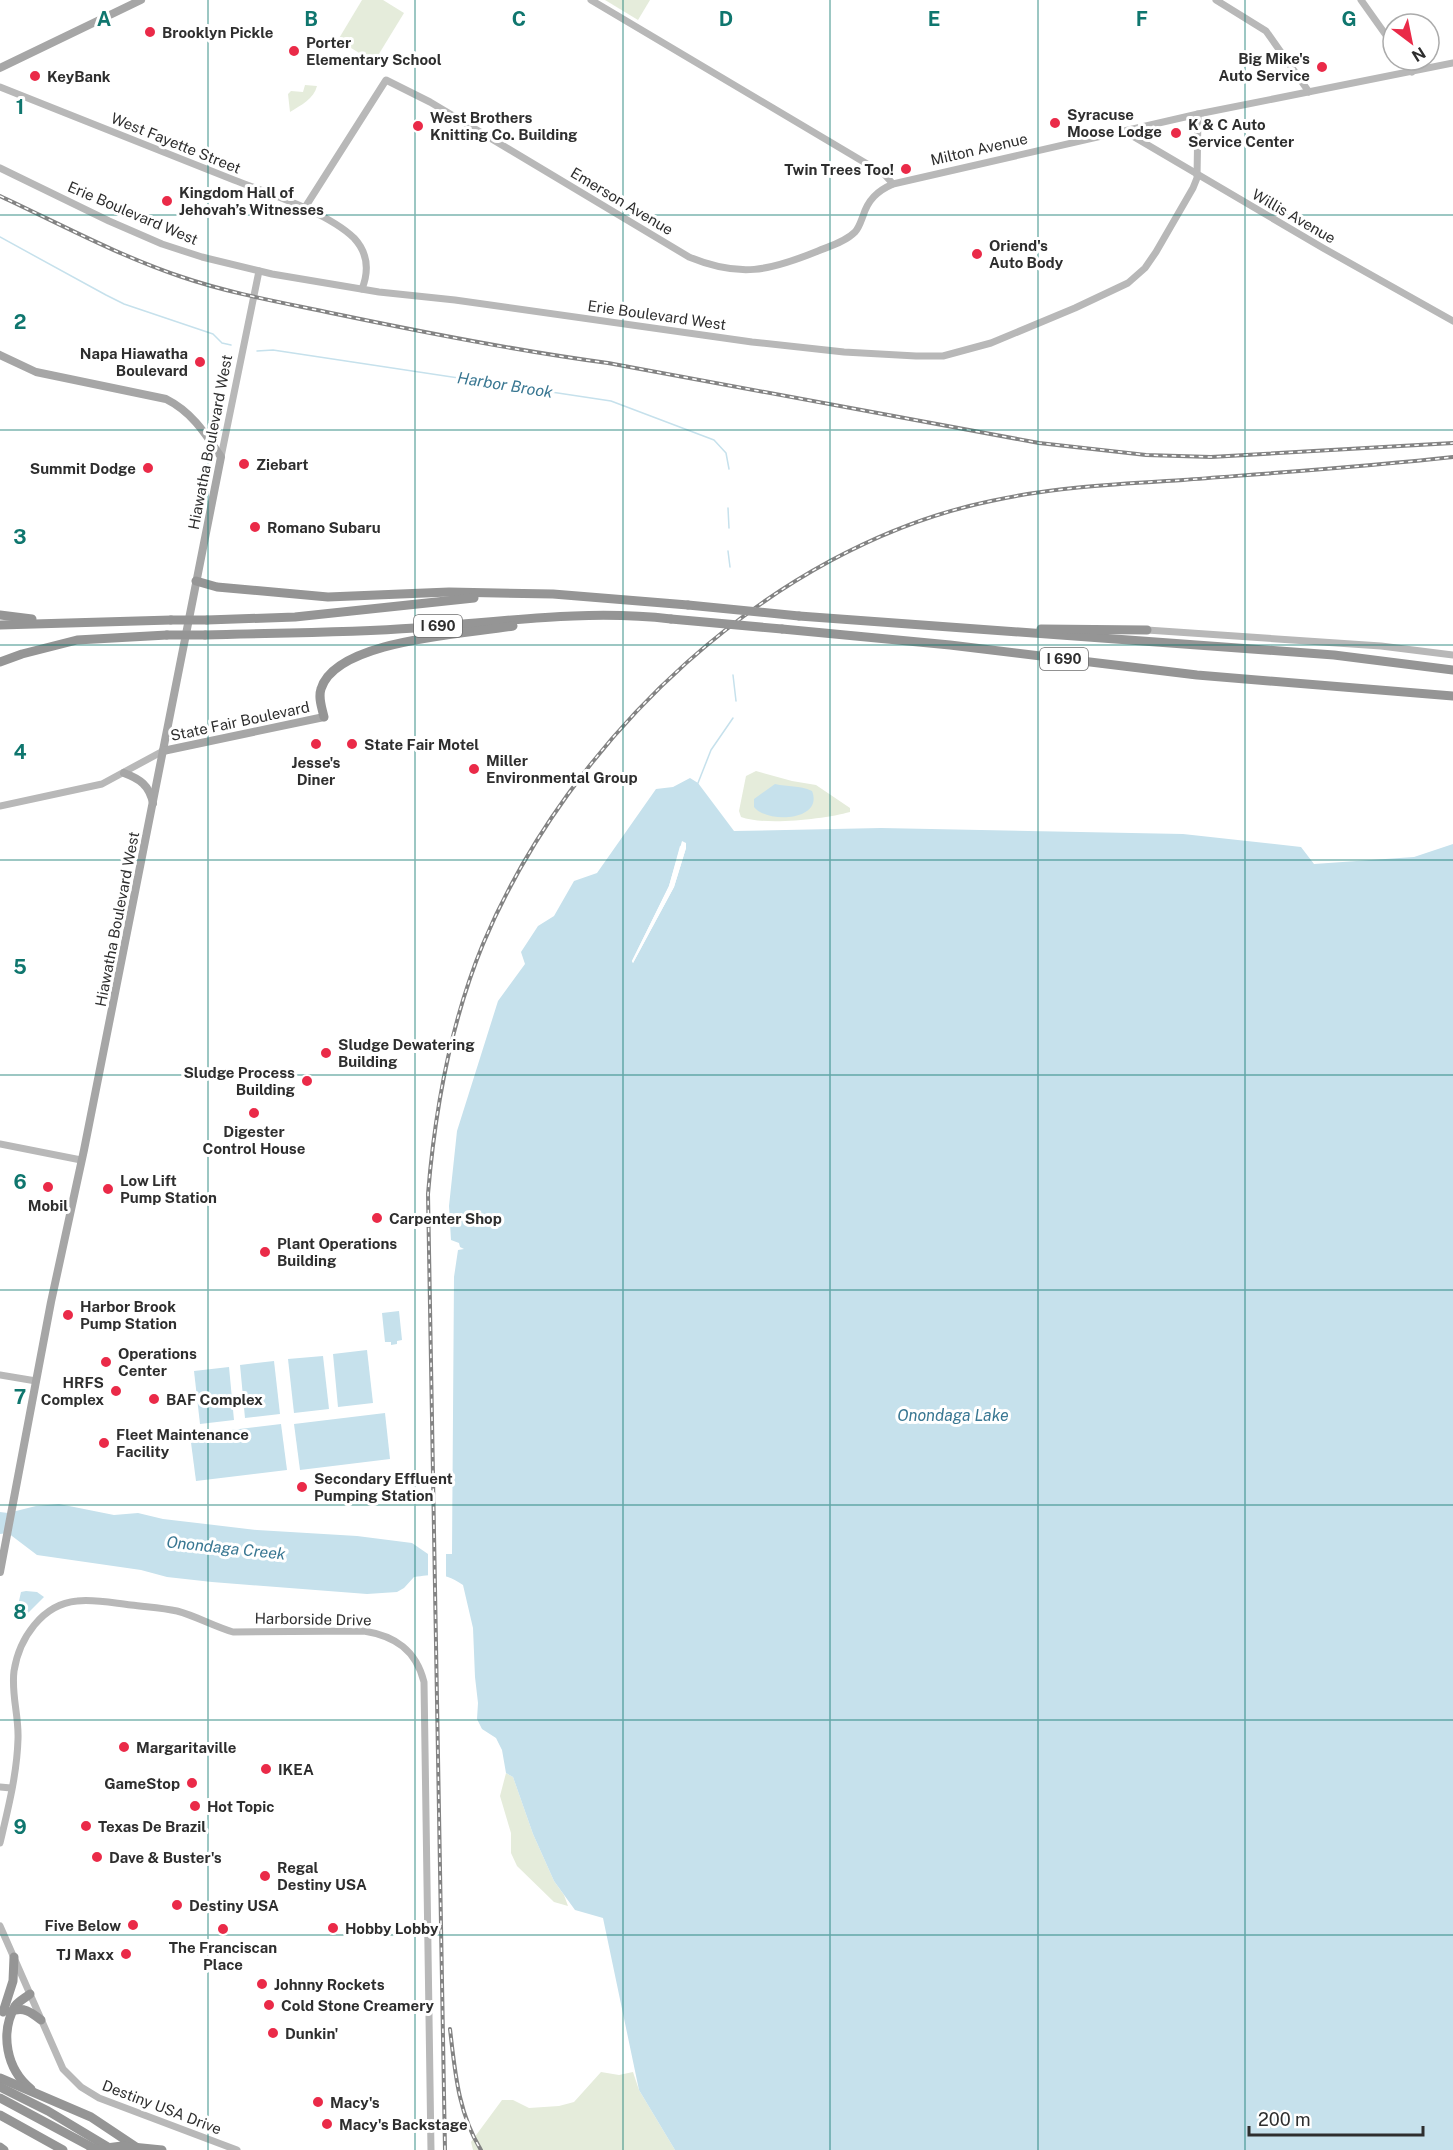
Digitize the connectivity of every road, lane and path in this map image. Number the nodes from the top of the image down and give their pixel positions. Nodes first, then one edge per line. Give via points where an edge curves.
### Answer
1 (141, 0) edge
2 (591, 0) edge
3 (1215, 0) edge
4 (1361, 0) edge
5 (1381, 28) edge
6 (0, 68) edge
7 (1412, 72) edge
8 (0, 87) edge
9 (1309, 92) junction
10 (1198, 114) junction
11 (1124, 131) junction
12 (0, 168) edge
13 (1197, 175) junction
14 (893, 184) junction
15 (304, 209) junction
16 (259, 271) junction
17 (362, 289) junction
18 (1453, 321) edge
19 (0, 355) edge
20 (221, 457) junction
21 (196, 581) junction
22 (515, 595) junction
23 (0, 615) edge
24 (561, 616) junction
25 (61, 623) junction
26 (0, 625) edge
27 (1147, 630) joint
28 (1003, 631) junction
29 (1453, 655) edge
30 (0, 662) edge
31 (1453, 670) edge
32 (1453, 696) edge
33 (324, 717) joint
34 (163, 751) junction
35 (124, 773) junction
36 (0, 806) edge
37 (153, 806) junction
38 (0, 1144) edge
39 (81, 1160) junction
40 (0, 1375) edge
41 (36, 1381) junction
42 (0, 1572) edge
43 (0, 1787) edge
44 (11, 1788) junction
45 (0, 1843) edge
46 (0, 1926) edge
47 (14, 1957) junction
48 (29, 1992) junction
49 (4, 2014) edge
50 (41, 2020) junction
51 (0, 2078) edge
52 (0, 2087) edge
53 (43, 2097) junction
54 (0, 2098) edge
55 (0, 2115) edge
56 (44, 2121) junction
57 (0, 2147) edge
58 (4, 2150) edge
59 (63, 2150) edge
60 (91, 2150) edge
61 (97, 2150) edge
62 (113, 2150) edge
63 (141, 2150) edge
64 (162, 2150) edge
65 (237, 2150) edge
66 (431, 2150) edge

1 - 6 main road
2 - 14 street via 884,174
3 - 9 street via 1266,31
4 - 5 street
7 - 9 street, Milton Avenue
8 - 15 street, West Fayette Street
9 - 10 street, Milton Avenue
10 - 11 street, Milton Avenue
10 - 13 street, Erie Boulevard West
11 - 13 street, Willis Avenue
11 - 14 street, Milton Avenue
12 - 16 street, Erie Boulevard West via 162,244
13 - 17 street, Erie Boulevard West via 1188,200 1156,252 1128,283 1002,339 943,356 844,352 752,342
13 - 18 street, Willis Avenue
14 - 15 street, Emerson Avenue via 869,200 857,231 837,243 768,269 726,268 689,257 430,102 386,80
15 - 17 street, West Fayette Street via 344,231 361,247 367,269
16 - 17 street, Erie Boulevard West
16 - 20 street, Hiawatha Boulevard West
19 - 20 main road via 36,372 177,404 195,419
20 - 21 main road, Hiawatha Boulevard West
21 - 22 highway via 328,597 449,592
21 - 34 main road, Hiawatha Boulevard West
22 - 25 highway, I 690, bridge via 307,616
22 - 28 highway, I 690, bridge via 595,597
23 - 25 highway
24 - 30 highway, I 690, bridge via 385,630 77,640
24 - 32 highway, I 690, bridge via 671,619 950,645 1197,675
24 - 33 highway via 415,640 364,653 345,662 327,678 320,697
25 - 26 highway, I 690
27 - 28 highway
27 - 29 street
28 - 31 highway, I 690 via 1334,655
33 - 34 main road, State Fair Boulevard
34 - 35 street
34 - 37 main road, Hiawatha Boulevard West
35 - 36 street via 91,787
35 - 37 main road via 144,783
37 - 39 main road, Hiawatha Boulevard West
38 - 39 street
39 - 41 main road, Hiawatha Boulevard West
40 - 41 street
41 - 42 main road, Hiawatha Boulevard West
43 - 44 street
44 - 45 street
44 - 66 street, Harborside Drive via 18,1738 13,1688 16,1662 39,1619 64,1604 98,1601 174,1611 233,1632 364,1631 402,1644 416,1662 424,1682
46 - 47 street, Destiny USA Drive
47 - 48 street, Destiny USA Drive
47 - 49 highway via 13,1981
48 - 49 highway
48 - 50 street, Destiny USA Drive
49 - 50 highway via 22,2009
49 - 53 highway via 2,2037 8,2063 21,2080
50 - 65 street, Destiny USA Drive via 63,2069 81,2087 99,2098
51 - 53 highway
52 - 62 highway
53 - 63 highway via 91,2117
54 - 56 highway
55 - 59 highway
56 - 60 highway
56 - 61 highway
57 - 58 highway
60 - 64 highway, bridge via 122,2146

